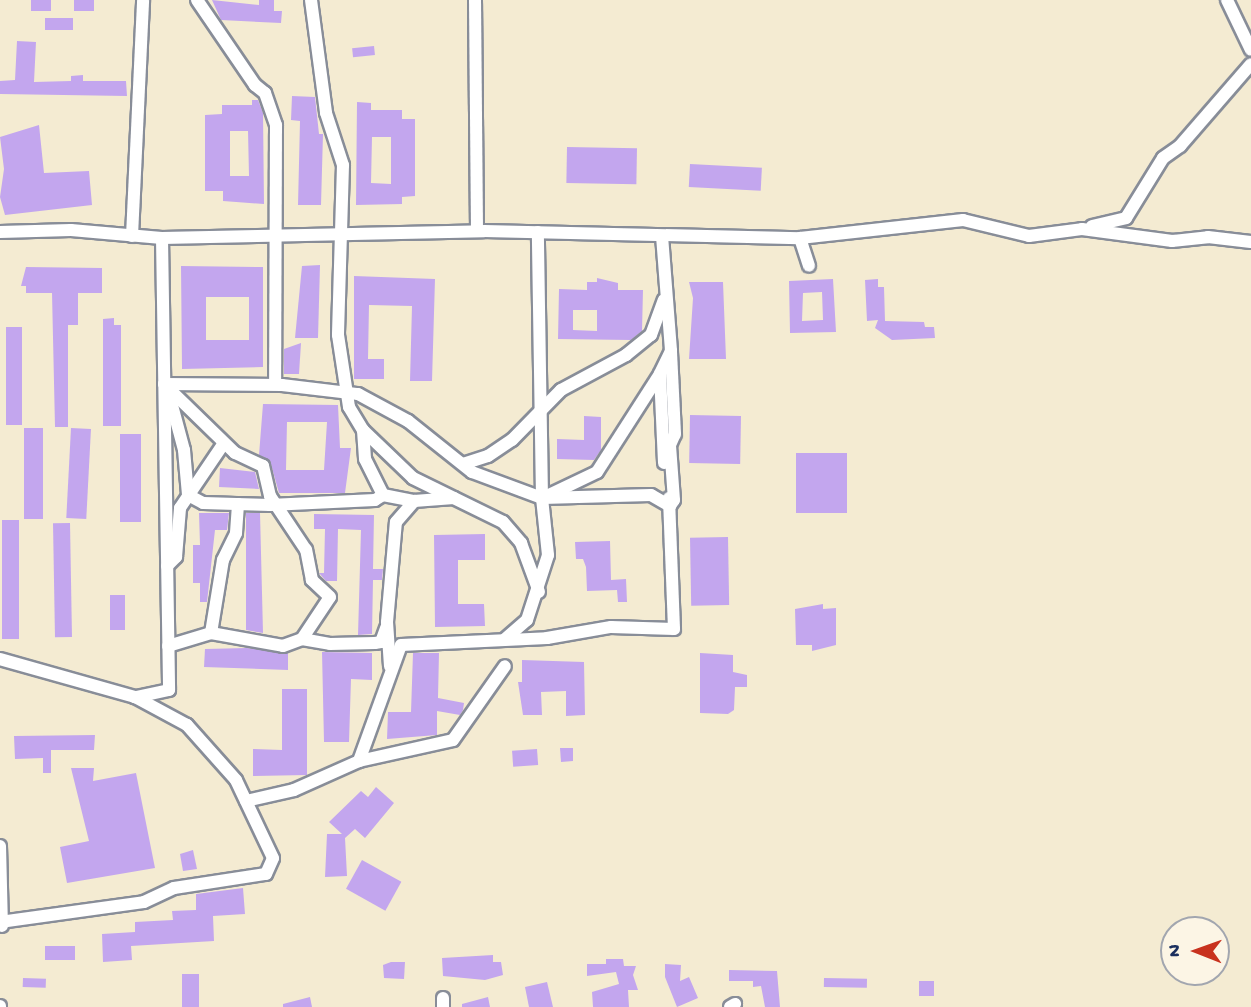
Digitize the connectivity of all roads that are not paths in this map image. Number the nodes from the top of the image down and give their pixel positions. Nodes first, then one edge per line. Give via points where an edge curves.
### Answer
1 (143, 0) edge
2 (197, 0) edge
3 (311, 0) edge
4 (475, 0) edge
5 (1227, 0) edge
6 (1251, 51) edge
7 (1251, 64) edge
8 (1082, 229) junction
9 (477, 231) junction
10 (0, 232) edge
11 (538, 232) junction
12 (342, 234) junction
13 (132, 236) junction
14 (275, 236) junction
15 (662, 236) junction
16 (162, 238) junction
17 (800, 238) junction
18 (1251, 242) edge
19 (809, 266) dead end
20 (668, 279) junction
21 (671, 351) junction
22 (660, 374) junction
23 (164, 384) junction
24 (275, 384) junction
25 (345, 392) junction
26 (544, 405) junction
27 (363, 430) junction
28 (224, 443) junction
29 (463, 464) junction
30 (188, 495) junction
31 (383, 495) junction
32 (458, 498) junction
33 (542, 498) junction
34 (414, 501) junction
35 (238, 503) junction
36 (275, 504) junction
37 (670, 506) junction
38 (167, 566) junction
39 (539, 592) junction
40 (387, 622) junction
41 (211, 633) junction
42 (302, 639) junction
43 (505, 639) junction
44 (168, 646) junction
45 (0, 659) edge
46 (390, 666) junction
47 (505, 666) dead end
48 (135, 697) junction
49 (359, 761) junction
50 (246, 801) junction
51 (0, 846) edge
52 (1, 924) edge

1 - 13 street
2 - 14 street via 271,105 276,125
3 - 12 street via 326,113 343,165
4 - 9 street
5 - 6 street
7 - 8 street via 1181,146 1163,158 1126,218
8 - 17 street via 1029,236 963,220
8 - 18 street via 1172,241 1208,237
9 - 11 street
9 - 12 street
10 - 13 street via 71,230
11 - 15 street
11 - 26 street
12 - 14 street
12 - 25 street via 338,335
13 - 16 street
14 - 16 street
14 - 24 street
15 - 17 street
15 - 20 street
16 - 23 street
17 - 19 street
20 - 21 street
20 - 26 street via 663,309 651,335
21 - 22 street
21 - 37 street via 675,434 670,445 674,500
22 - 33 street via 597,472
22 - 37 street via 659,420
23 - 24 street
23 - 28 street
23 - 30 street via 174,404
23 - 38 street
24 - 25 street
25 - 27 street
25 - 29 street via 408,421
26 - 29 street via 512,440 488,456
26 - 33 street
27 - 31 street via 365,459
27 - 32 street via 413,478
28 - 30 street
28 - 36 street via 263,466
29 - 33 street
30 - 35 street via 203,503
30 - 38 street via 177,517 176,557
31 - 34 street
31 - 36 street via 365,501
32 - 34 street
32 - 39 street via 503,522 521,543
33 - 37 street via 651,495
33 - 39 street via 548,555
34 - 40 street via 396,522
35 - 36 street
35 - 41 street via 236,533 223,560
36 - 42 street via 306,550 312,580 330,597
37 - 43 street via 674,629 611,627 547,638
38 - 44 street
39 - 43 street via 527,620
40 - 42 street via 381,642 330,644
40 - 46 street
41 - 42 street via 283,646
41 - 44 street
43 - 46 street via 483,644 416,641 401,645
44 - 48 street via 169,690
45 - 48 street
46 - 49 street via 376,722
47 - 49 street via 453,740
48 - 50 street via 187,725 236,779
49 - 50 street via 294,790
50 - 52 street via 274,859 266,874 174,888 144,902
51 - 52 street

